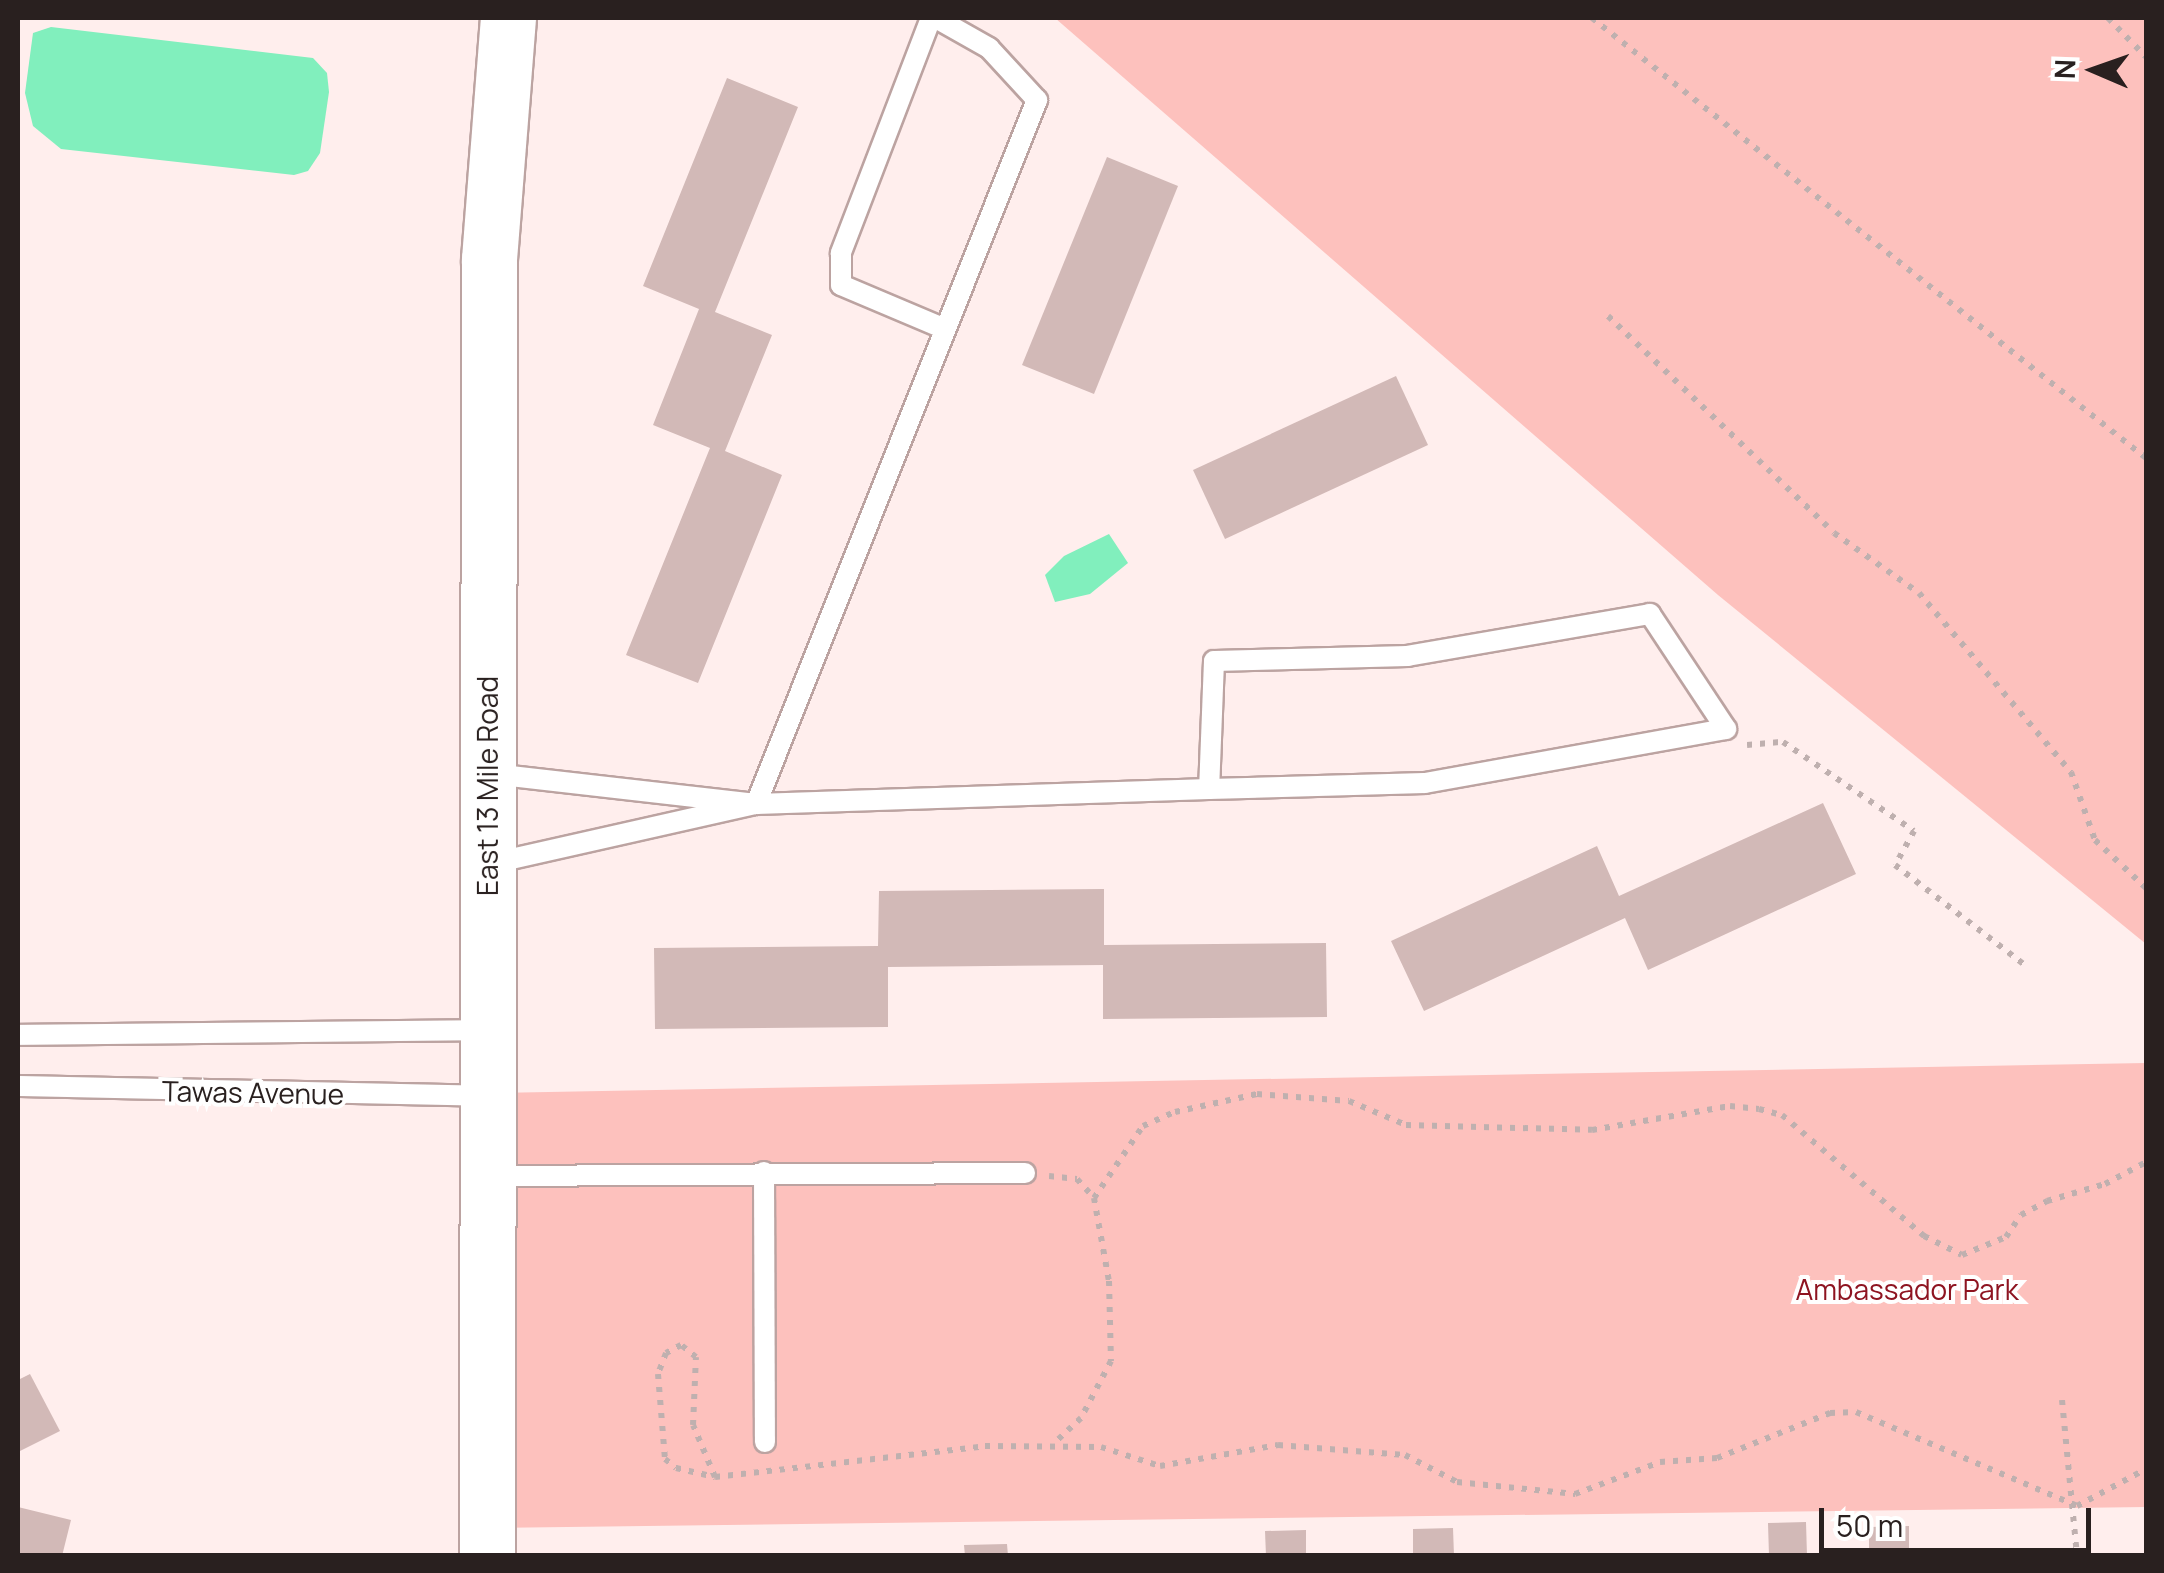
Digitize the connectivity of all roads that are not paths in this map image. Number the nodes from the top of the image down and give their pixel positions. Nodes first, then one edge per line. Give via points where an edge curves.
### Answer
1 (508, 18) edge
2 (934, 18) edge
3 (945, 330) junction
4 (486, 773) junction
5 (1209, 789) junction
6 (756, 804) junction
7 (487, 865) junction
8 (488, 1030) junction
9 (18, 1035) edge
10 (18, 1086) edge
11 (488, 1096) junction
12 (764, 1172) junction
13 (1025, 1173) road end
14 (487, 1176) junction
15 (765, 1442) dead end
16 (487, 1556) edge

1 - 4 main road, East 13 Mile Road via 489,259
2 - 3 lane via 989,48 1036,100
2 - 3 lane via 841,252 841,285
3 - 6 lane
4 - 6 lane
4 - 7 main road, East 13 Mile Road
5 - 5 lane via 1442,780 1726,729 1650,614 1408,656 1214,661
5 - 6 lane
6 - 7 lane
7 - 8 main road, East 13 Mile Road
8 - 9 lane, Tawas Avenue
8 - 11 main road, East 13 Mile Road
10 - 11 lane, Tawas Avenue
11 - 14 main road, East 13 Mile Road
12 - 13 lane
12 - 14 lane
12 - 15 lane
14 - 16 main road, East 13 Mile Road

